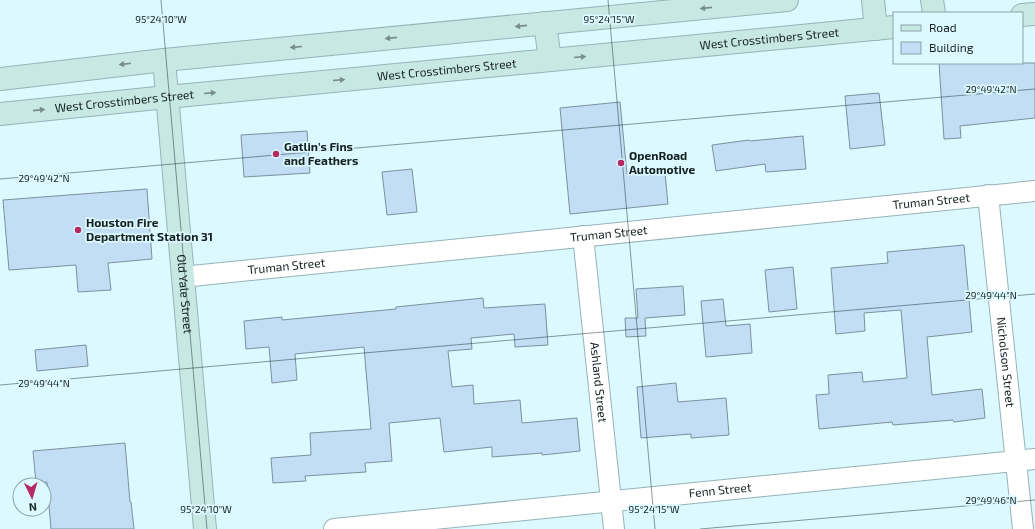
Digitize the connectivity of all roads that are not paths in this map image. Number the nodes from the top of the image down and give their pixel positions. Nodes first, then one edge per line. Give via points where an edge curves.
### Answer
1 (786, 0) edge
2 (873, 0) edge
3 (932, 0) edge
4 (934, 12) edge
5 (1035, 14) edge
6 (1023, 15) edge
7 (545, 23) junction
8 (885, 28) edge
9 (164, 60) junction
10 (550, 60) junction
11 (0, 79) edge
12 (166, 97) junction
13 (0, 114) edge
14 (1035, 191) edge
15 (988, 194) junction
16 (583, 236) junction
17 (182, 277) junction
18 (1026, 460) edge
19 (611, 502) junction
20 (205, 529) edge
21 (334, 529) edge
22 (614, 529) edge
23 (1023, 529) edge

1 -> 7 main road
2 - 8 main road
3 - 4 main road
5 - 6 main road
7 -> 9 main road
7 - 10 main road
10 -> 8 main road, West Crosstimbers Street
9 -> 11 main road
9 - 12 main road, Old Yale Street
12 -> 10 main road, West Crosstimbers Street
13 -> 12 main road, West Crosstimbers Street
12 - 17 main road, Old Yale Street
14 - 15 street, Truman Street
15 - 16 street, Truman Street
15 - 18 street, Nicholson Street
16 - 17 street, Truman Street
16 - 19 street, Ashland Street
17 - 20 main road, Old Yale Street
18 - 19 street, Fenn Street
18 - 23 street, Nicholson Street
19 - 21 street, Fenn Street
19 - 22 street, Ashland Street

